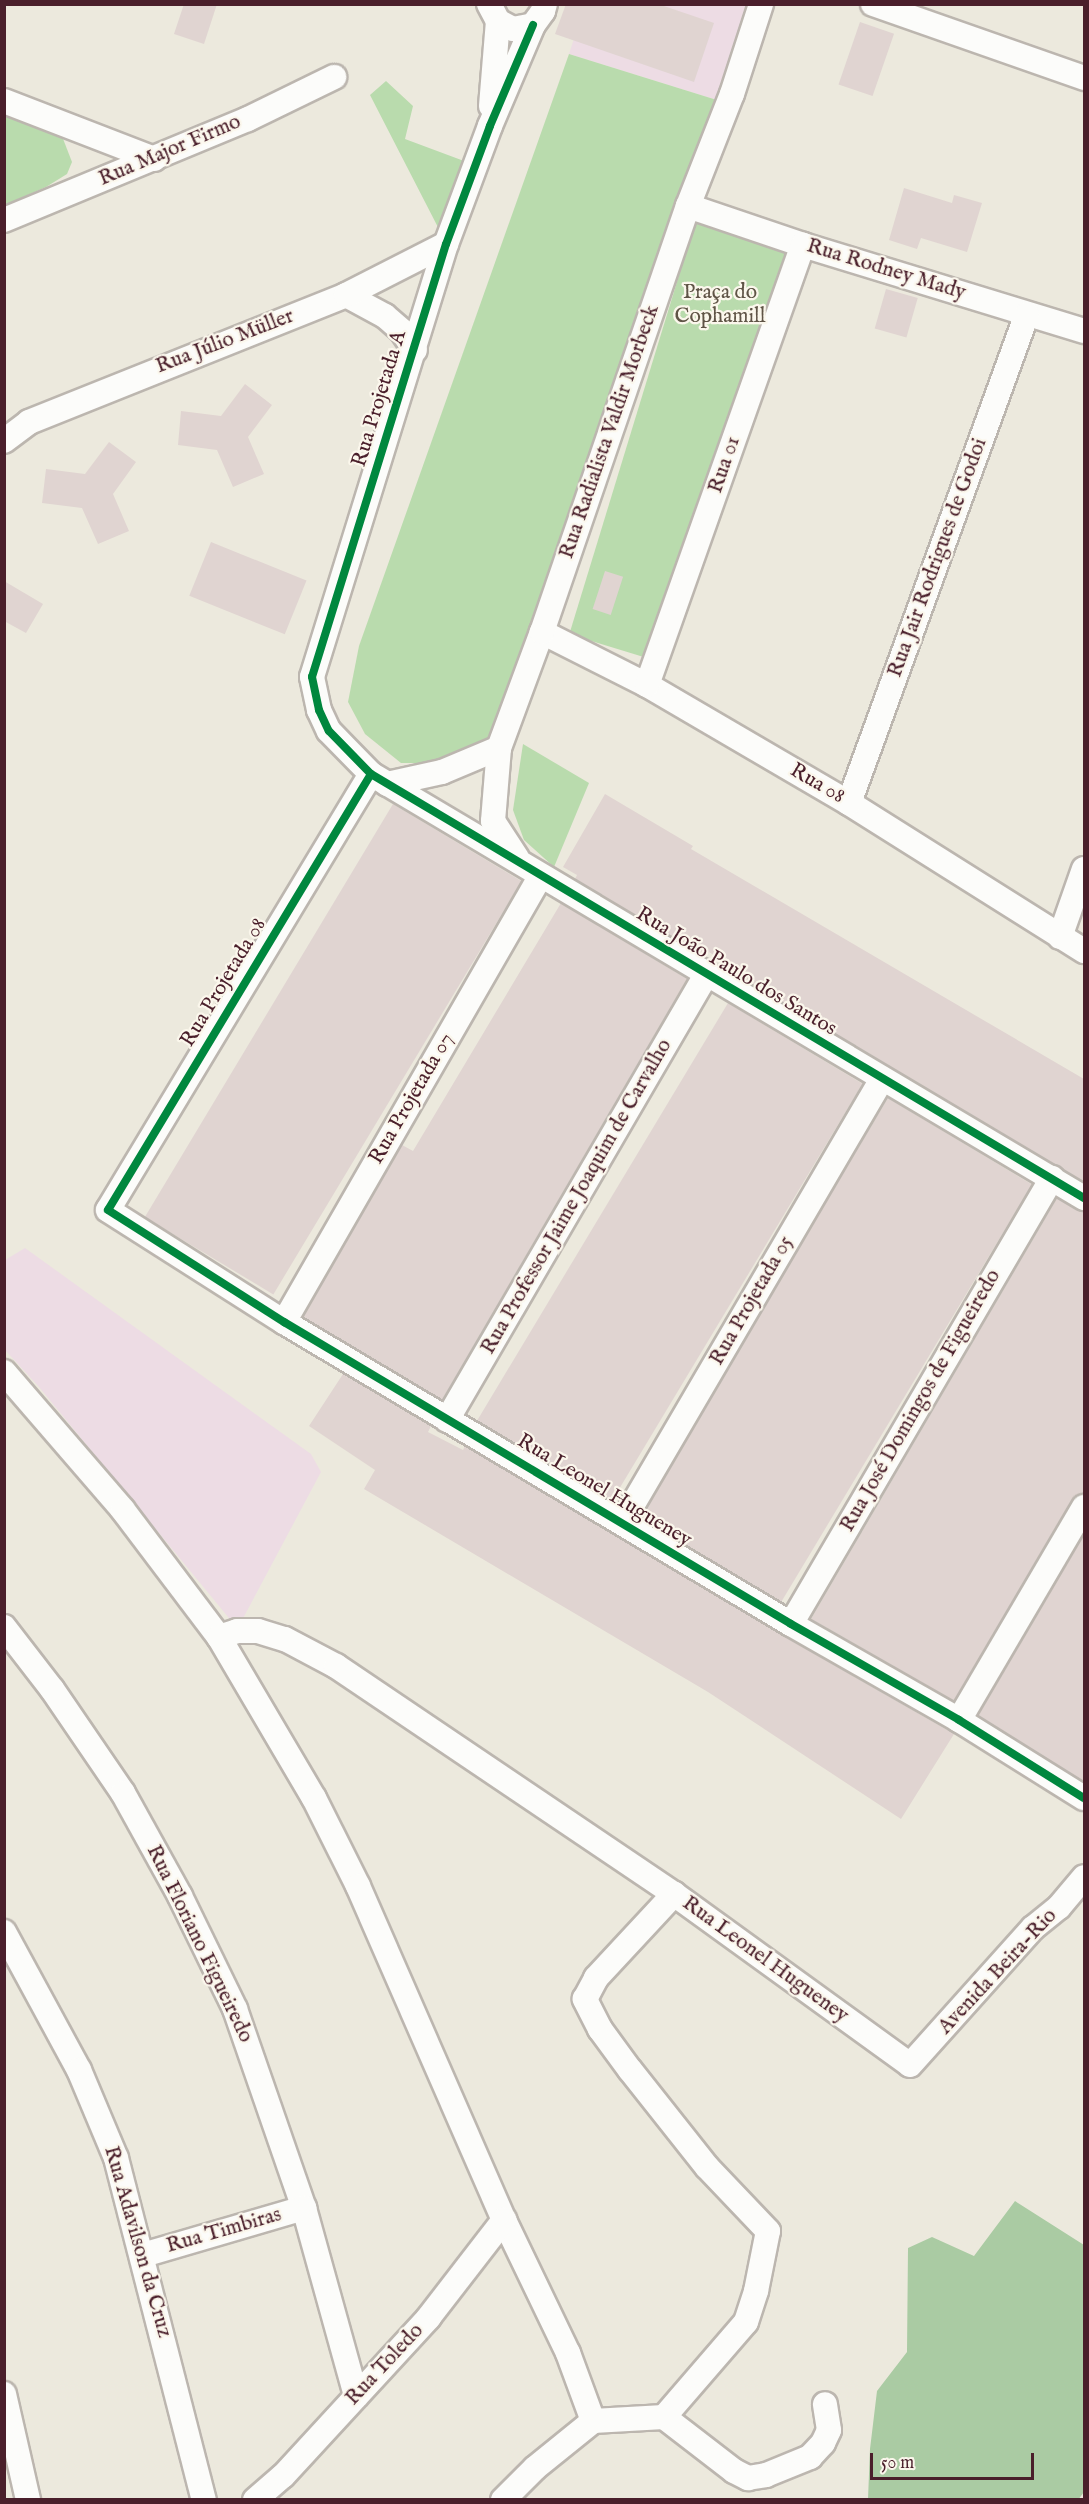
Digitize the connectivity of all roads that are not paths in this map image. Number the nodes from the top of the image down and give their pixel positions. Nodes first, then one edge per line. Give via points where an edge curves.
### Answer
1 (761, 4) edge
2 (873, 4) edge
3 (494, 13) edge
4 (539, 15) edge
5 (334, 77) dead end
6 (1084, 78) edge
7 (4, 101) edge
8 (490, 126) junction
9 (154, 159) junction
10 (688, 206) junction
11 (4, 220) edge
12 (446, 244) junction
13 (803, 245) junction
14 (346, 295) junction
15 (1027, 314) junction
16 (1084, 332) edge
17 (415, 350) junction
18 (4, 441) edge
19 (542, 632) junction
20 (648, 685) junction
21 (499, 748) junction
22 (379, 779) junction
23 (849, 803) junction
24 (1084, 869) edge
25 (532, 872) junction
26 (1060, 937) junction
27 (1084, 951) edge
28 (706, 975) junction
29 (882, 1079) junction
30 (1052, 1178) junction
31 (1084, 1198) edge
32 (108, 1210) joint
33 (284, 1322) junction
34 (4, 1372) edge
35 (447, 1420) junction
36 (1084, 1507) edge
37 (622, 1523) junction
38 (791, 1624) junction
39 (4, 1627) edge
40 (219, 1637) junction
41 (959, 1720) junction
42 (1084, 1798) edge
43 (1084, 1877) edge
44 (674, 1894) junction
45 (6, 1940) edge
46 (910, 2065) joint
47 (304, 2208) junction
48 (504, 2220) junction
49 (143, 2255) junction
50 (4, 2394) edge
51 (356, 2396) junction
52 (825, 2404) dead end
53 (664, 2416) junction
54 (593, 2421) junction
55 (28, 2499) edge
56 (204, 2499) edge
57 (255, 2499) edge
58 (503, 2499) edge

1 - 10 street, Rua Radialista Valdir Morbeck via 732,94
2 - 6 street
3 - 4 street via 513,29
3 - 8 street, Rua Projetada A
4 - 8 street, Rua Projetada A
5 - 9 street, Rua Major Firmo
7 - 9 street
8 - 12 street, Rua Projetada A
9 - 11 street, Rua Major Firmo
10 - 13 street, Rua Rodney Mady
10 - 19 street, Rua Radialista Valdir Morbeck
12 - 14 street, Rua Júlio Müller
12 - 17 street, Rua Projetada A
13 - 15 street, Rua Rodney Mady
13 - 20 street, Rua 01
14 - 17 street via 385,316
14 - 18 street, Rua Júlio Müller via 86,397 29,422
15 - 16 street, Rua Rodney Mady
15 - 23 street, Rua Jair Rodrigues de Godoi
17 - 22 street, Rua Projetada A via 312,677 319,710 329,730 351,756
19 - 20 street, Rua 08
19 - 21 street, Rua Radialista Valdir Morbeck
20 - 23 street, Rua 08
21 - 22 street via 442,772
21 - 25 street via 493,821 505,843
22 - 25 street, Rua João Paulo dos Santos
22 - 32 street, Rua Projetada 08
23 - 26 street, Rua 08
24 - 26 street
25 - 28 street, Rua João Paulo dos Santos
25 - 33 street, Rua Projetada 07
26 - 27 street, Rua 08
28 - 29 street, Rua João Paulo dos Santos
28 - 35 street, Rua Professor Jaime Joaquim de Carvalho
29 - 30 street, Rua João Paulo dos Santos
29 - 37 street, Rua Projetada 05
30 - 31 street, Rua João Paulo dos Santos
30 - 38 street, Rua José Domingos de Figueiredo
32 - 33 street, Rua Leonel Hugueney
33 - 35 street, Rua Leonel Hugueney
34 - 40 street via 123,1510
35 - 37 street, Rua Leonel Hugueney
36 - 41 street
37 - 38 street, Rua Leonel Hugueney
38 - 41 street, Rua Leonel Hugueney
39 - 47 street, Rua Floriano Figueiredo via 123,1793 180,1896 235,2009
40 - 44 street, Rua Leonel Hugueney via 258,1630 285,1639 336,1666
40 - 48 street via 314,1798 358,1886
41 - 42 street, Rua Leonel Hugueney
43 - 46 street, Avenida Beira-Rio
44 - 46 street, Rua Leonel Hugueney
44 - 53 street via 596,1978 585,1999 600,2029 630,2070 707,2167 768,2231 746,2322
45 - 49 street, Rua Adavilson da Cruz via 79,2070 116,2158
47 - 49 street, Rua Timbiras
47 - 51 street, Rua Floriano Figueiredo
48 - 51 street, Rua Toledo via 429,2317
48 - 54 street via 568,2353
49 - 56 street, Rua Adavilson da Cruz
50 - 55 street
51 - 57 street, Rua Toledo via 283,2476
52 - 53 street via 830,2430 810,2457 748,2478
53 - 54 street
54 - 58 street

